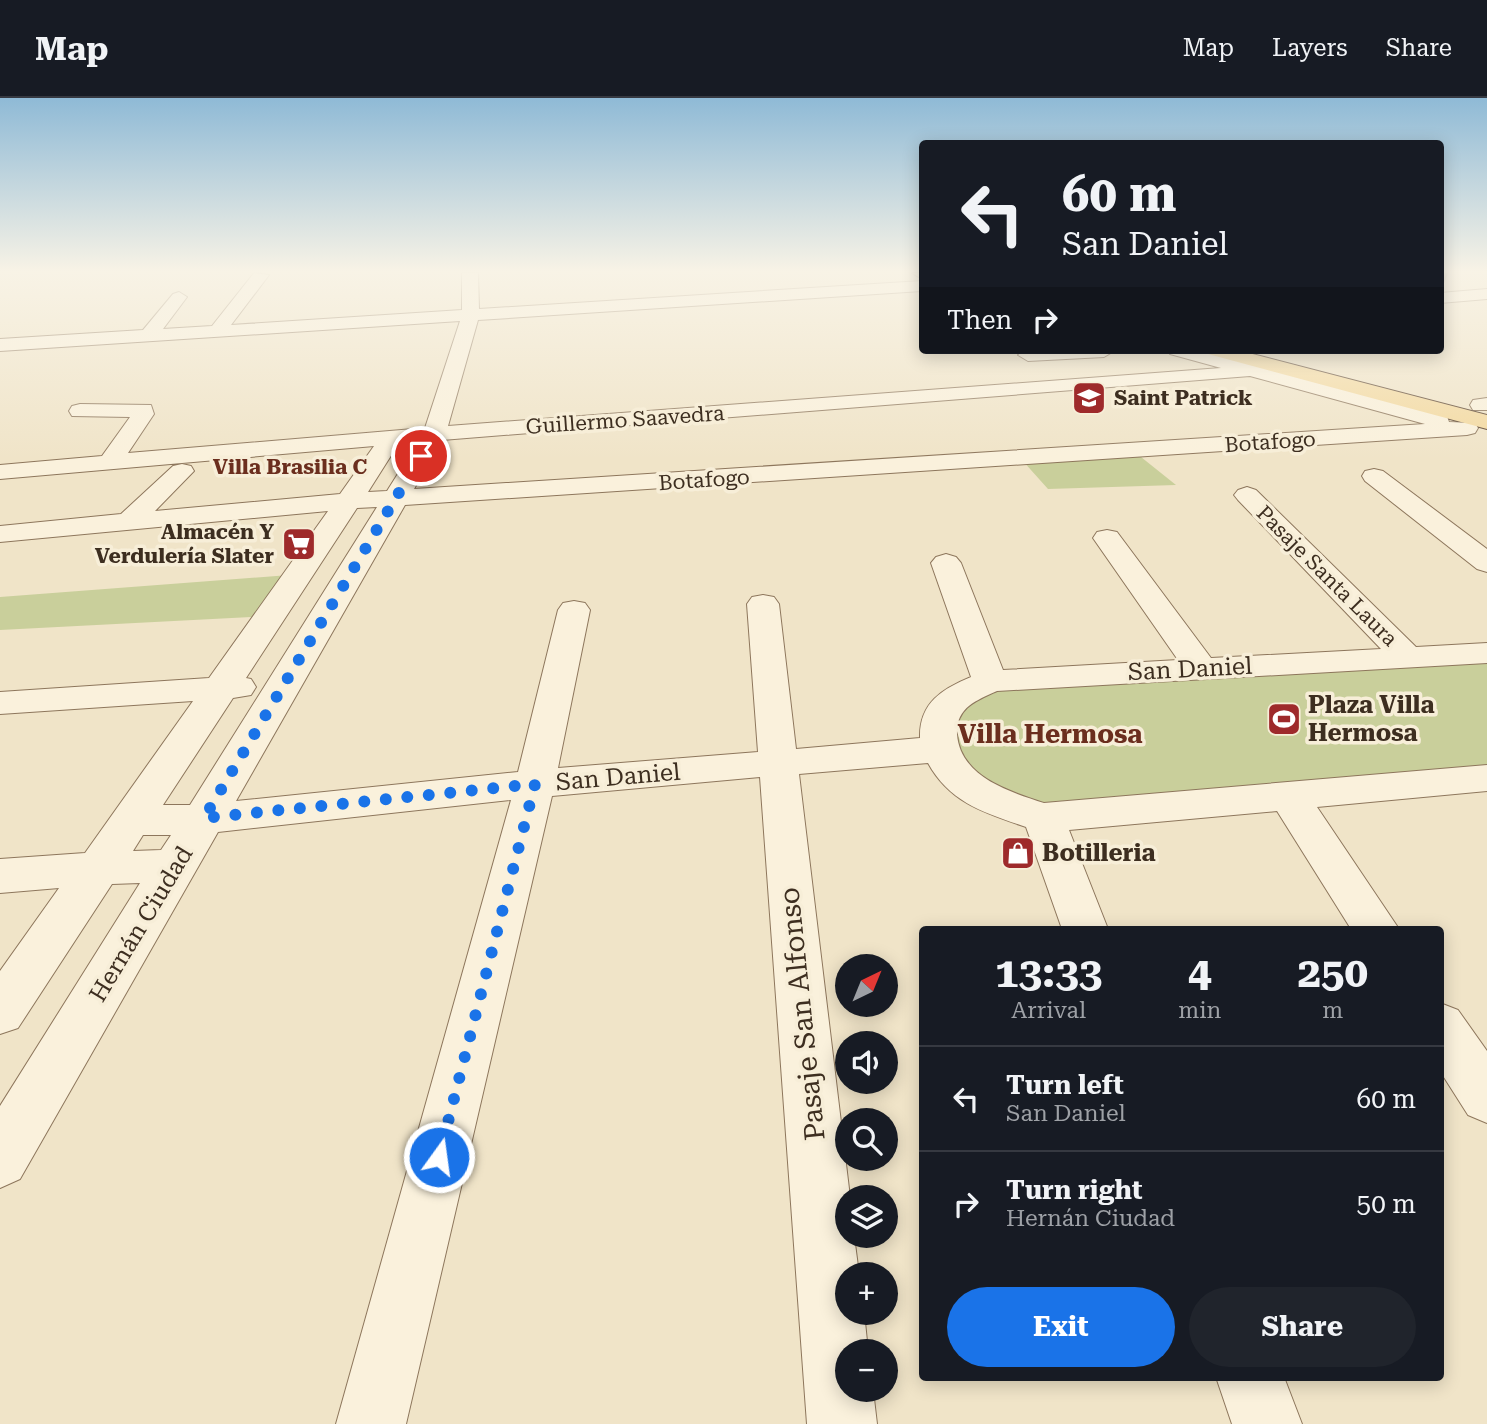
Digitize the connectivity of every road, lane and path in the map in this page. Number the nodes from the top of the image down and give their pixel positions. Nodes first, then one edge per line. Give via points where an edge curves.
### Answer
1 (149, 335) edge
2 (465, 335) edge
3 (0, 345) edge
4 (1048, 354) edge
5 (1113, 354) edge
6 (1192, 354) edge
7 (1231, 354) edge
8 (1274, 354) edge
9 (1028, 355) dead end
10 (1251, 370) junction
11 (1097, 373) dead end
12 (80, 411) dead end
13 (1376, 414) dead end
14 (1483, 417) edge
15 (1409, 433) junction
16 (434, 434) junction
17 (392, 437) junction
18 (109, 463) junction
19 (183, 471) dead end
20 (0, 472) edge
21 (1374, 476) dead end
22 (1247, 495) dead end
23 (394, 500) junction
24 (348, 502) junction
25 (129, 522) junction
26 (0, 534) edge
27 (1107, 538) dead end
28 (946, 563) dead end
29 (1487, 563) edge
30 (763, 604) dead end
31 (574, 610) dead end
32 (1487, 653) edge
33 (1407, 657) junction
34 (1201, 668) junction
35 (990, 681) junction
36 (283, 686) junction
37 (221, 687) junction
38 (0, 704) edge
39 (939, 749) junction
40 (777, 762) junction
41 (1487, 778) edge
42 (535, 784) junction
43 (1287, 794) junction
44 (204, 818) junction
45 (1044, 818) junction
46 (130, 821) junction
47 (175, 866) junction
48 (98, 869) junction
49 (0, 877) edge
50 (1084, 926) edge
51 (1374, 926) edge
52 (0, 1012) edge
53 (1444, 1032) edge
54 (1487, 1097) edge
55 (2, 1154) edge
56 (1251, 1381) edge
57 (371, 1424) edge
58 (842, 1424) edge
59 (1267, 1424) edge

1 - 3 street
2 - 16 street, Hernán Ciudad
4 - 9 street
5 - 11 street via 1129,368
6 - 10 street
7 - 14 main road
8 - 14 main road
10 - 14 street
10 - 16 street, Guillermo Saavedra
12 - 18 street via 143,410
13 - 15 street
14 - 15 street, Botafogo
15 - 23 street, Botafogo
16 - 17 street, Guillermo Saavedra
16 - 23 street, Hernán Ciudad
17 - 18 street, Guillermo Saavedra
17 - 24 street
18 - 20 street, Guillermo Saavedra
19 - 25 street
21 - 29 street
22 - 33 street, Pasaje Santa Laura
23 - 24 street, Botafogo
23 - 36 street, Hernán Ciudad
24 - 25 street, Botafogo
24 - 37 street
25 - 26 street, Botafogo
27 - 34 street
28 - 35 street
30 - 40 street, Pasaje San Alfonso
31 - 42 street
32 - 33 street, San Daniel
33 - 34 street, San Daniel
34 - 35 street, San Daniel
35 - 39 street, San Daniel via 955,696 938,721
36 - 37 street
36 - 44 street, Hernán Ciudad
37 - 38 street
37 - 46 street
39 - 40 street, San Daniel
39 - 45 street via 953,773 988,799
40 - 42 street, San Daniel
40 - 58 street, Pasaje San Alfonso
41 - 43 street
42 - 44 street, San Daniel
42 - 57 street
43 - 45 street
43 - 51 street
44 - 46 street, San Daniel
44 - 47 street, Hernán Ciudad
45 - 50 street
46 - 48 street
47 - 48 street
47 - 55 street, Hernán Ciudad
48 - 49 street
48 - 52 street
53 - 54 street
56 - 59 street

